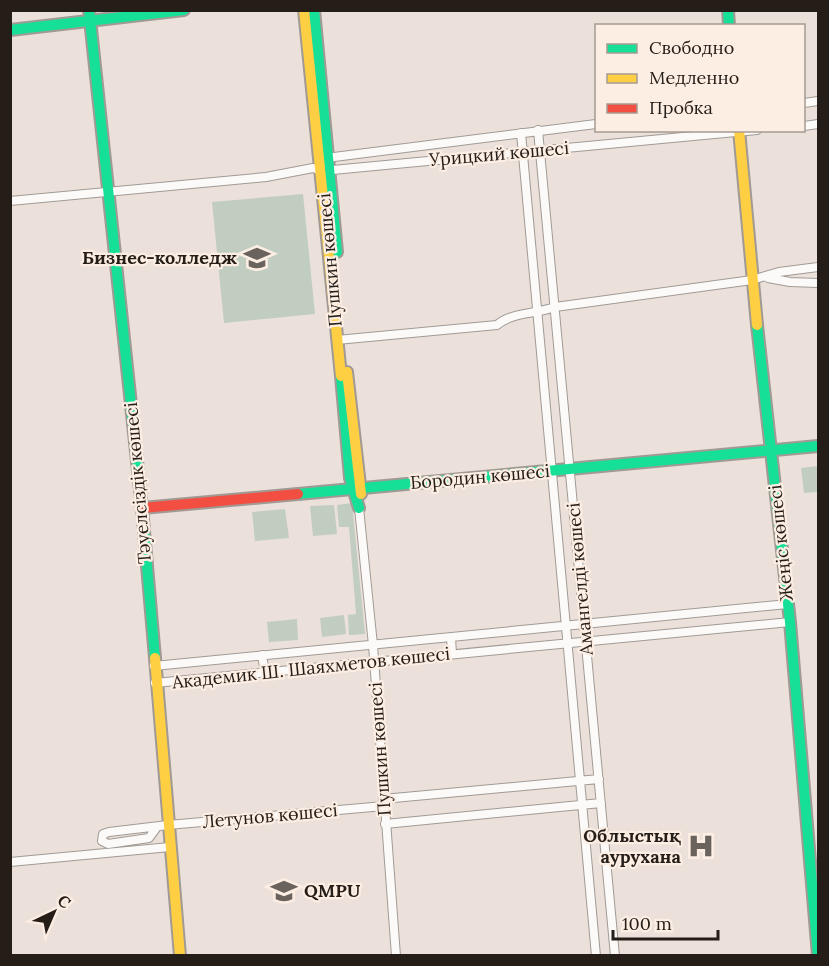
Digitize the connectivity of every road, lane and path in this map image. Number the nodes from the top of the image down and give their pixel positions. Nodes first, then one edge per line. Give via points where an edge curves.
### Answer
1 (184, 10) edge
2 (304, 10) edge
3 (314, 10) edge
4 (90, 16) edge
5 (10, 30) edge
6 (595, 124) edge
7 (538, 130) junction
8 (729, 132) edge
9 (739, 132) edge
10 (521, 133) junction
11 (540, 151) junction
12 (523, 152) junction
13 (323, 165) junction
14 (108, 191) junction
15 (10, 201) edge
16 (819, 267) edge
17 (767, 277) junction
18 (752, 280) junction
19 (819, 283) edge
20 (555, 307) junction
21 (537, 314) junction
22 (340, 340) junction
23 (819, 446) edge
24 (770, 451) junction
25 (570, 469) junction
26 (552, 470) junction
27 (357, 488) junction
28 (142, 508) junction
29 (359, 508) joint
30 (788, 604) junction
31 (790, 622) junction
32 (584, 623) junction
33 (566, 624) junction
34 (451, 637) junction
35 (586, 640) junction
36 (567, 642) junction
37 (373, 645) junction
38 (452, 654) junction
39 (262, 655) junction
40 (374, 661) junction
41 (154, 666) junction
42 (265, 674) junction
43 (155, 684) junction
44 (599, 779) junction
45 (580, 782) junction
46 (383, 802) junction
47 (601, 803) junction
48 (582, 804) junction
49 (385, 824) junction
50 (168, 825) junction
51 (157, 827) junction
52 (171, 847) junction
53 (10, 862) edge
54 (180, 956) edge
55 (396, 956) edge
56 (596, 956) edge
57 (615, 956) edge
58 (818, 956) edge

1 - 4 street
2 - 13 street, Пушкин көшесі
3 - 13 street, Пушкин көшесі
4 - 5 street
4 - 14 street, Тәуелсіздік көшесі
6 - 7 street, Урицкий көшесі
7 - 10 street, Урицкий көшесі
7 - 11 street, Амангелді көшесі
8 - 11 street, Урицкий көшесі
9 - 18 street, Жеңіс көшесі
10 - 12 street, Амангелді көшесі
10 - 13 street, Урицкий көшесі
11 - 12 street, Урицкий көшесі
11 - 20 street, Амангелді көшесі
12 - 13 street, Урицкий көшесі
12 - 21 street, Амангелді көшесі
13 - 14 street, Урицкий көшесі via 266,177
13 - 22 street, Пушкин көшесі
14 - 15 street, Урицкий көшесі
14 - 28 street, Тәуелсіздік көшесі
16 - 17 street
17 - 18 street
17 - 19 street
18 - 20 street
18 - 24 street, Жеңіс көшесі
20 - 21 street
20 - 25 street, Амангелді көшесі
21 - 22 street via 506,317 498,325
21 - 26 street, Амангелді көшесі
22 - 27 street, Пушкин көшесі
23 - 24 street, Бородин көшесі
24 - 25 street, Бородин көшесі
24 - 30 street, Жеңіс көшесі
25 - 26 street, Бородин көшесі
25 - 32 street, Амангелді көшесі
26 - 27 street, Бородин көшесі
26 - 33 street, Амангелді көшесі
27 - 28 street, Бородин көшесі
27 - 29 street, Пушкин көшесі
28 - 41 street, Тәуелсіздік көшесі
29 - 37 street, Пушкин көшесі
30 - 31 street, Жеңіс көшесі
30 - 32 street, Академик Ш. Шаяхметов көшесі
31 - 35 street, Академик Ш. Шаяхметов көшесі
31 - 58 street, Жеңіс көшесі
32 - 33 street, Академик Ш. Шаяхметов көшесі
32 - 35 street, Амангелді көшесі
33 - 34 street, Академик Ш. Шаяхметов көшесі
33 - 36 street, Амангелді көшесі
34 - 37 street, Академик Ш. Шаяхметов көшесі
34 - 38 street
35 - 36 street, Академик Ш. Шаяхметов көшесі
35 - 44 street, Амангелді көшесі
36 - 38 street, Академик Ш. Шаяхметов көшесі
36 - 45 street, Амангелді көшесі
37 - 39 street, Академик Ш. Шаяхметов көшесі
37 - 40 street, Пушкин көшесі
38 - 40 street, Академик Ш. Шаяхметов көшесі
39 - 41 street, Академик Ш. Шаяхметов көшесі
39 - 42 street
40 - 42 street, Академик Ш. Шаяхметов көшесі
40 - 46 street, Пушкин көшесі
41 - 43 street, Тәуелсіздік көшесі
42 - 43 street, Академик Ш. Шаяхметов көшесі
43 - 50 street, Тәуелсіздік көшесі
44 - 45 street, Летунов көшесі
44 - 47 street, Амангелді көшесі
45 - 46 street, Летунов көшесі
45 - 48 street, Амангелді көшесі
46 - 49 street, Пушкин көшесі
46 - 50 street, Летунов көшесі
47 - 48 street
47 - 57 street, Амангелді көшесі
48 - 49 street
48 - 56 street, Амангелді көшесі
49 - 55 street, Пушкин көшесі
50 - 51 street, Летунов көшесі
50 - 52 street, Тәуелсіздік көшесі
51 - 51 street, Летунов көшесі via 109,832 102,841 108,844 149,838
52 - 53 street
52 - 54 street, Тәуелсіздік көшесі

